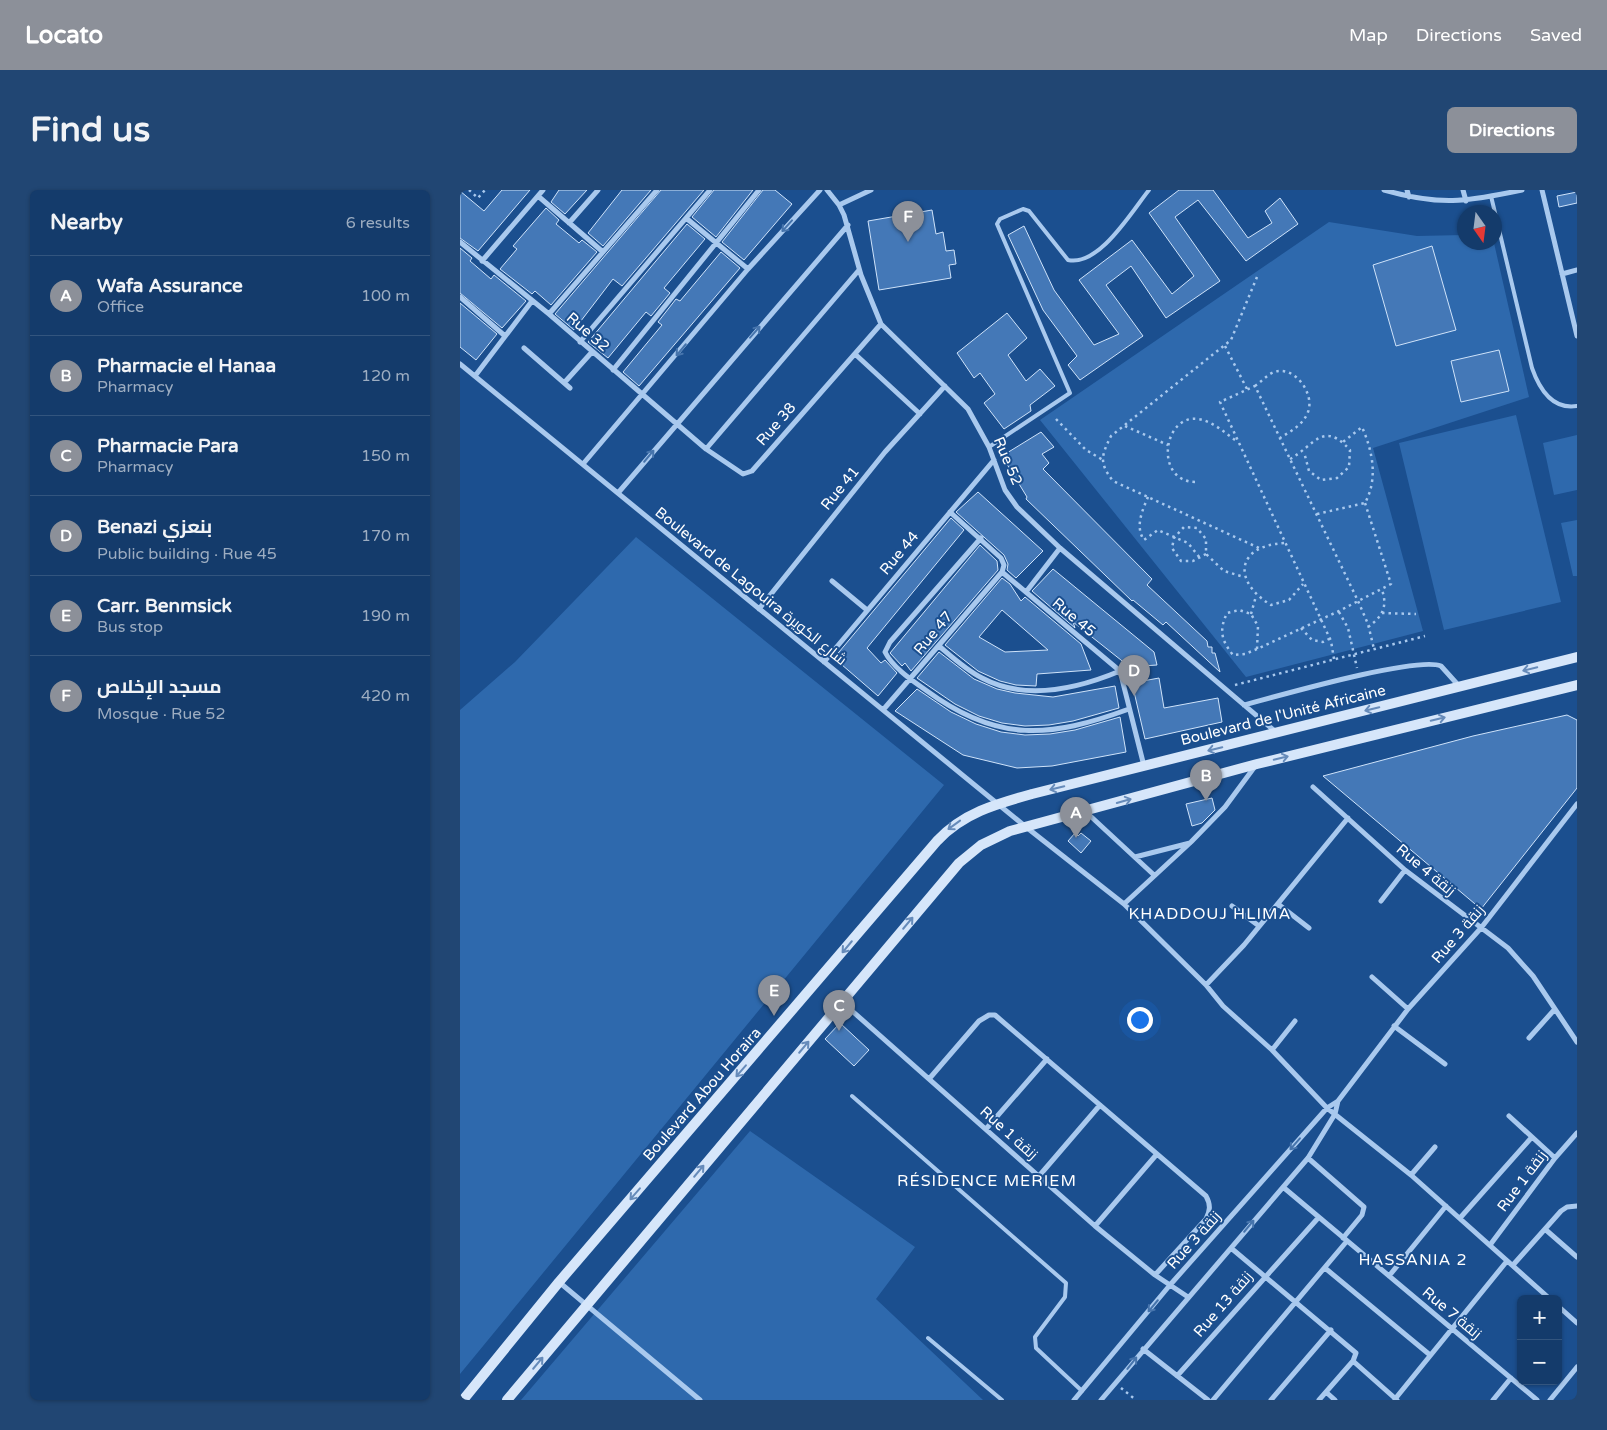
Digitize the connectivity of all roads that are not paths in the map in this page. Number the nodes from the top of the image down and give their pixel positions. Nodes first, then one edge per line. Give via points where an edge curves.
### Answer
1 (543, 190) edge
2 (598, 190) edge
3 (658, 190) edge
4 (710, 190) edge
5 (759, 190) edge
6 (820, 190) edge
7 (827, 190) edge
8 (871, 190) edge
9 (1149, 190) edge
10 (1384, 190) edge
11 (1407, 190) edge
12 (1463, 190) edge
13 (1522, 190) edge
14 (1542, 190) edge
15 (538, 196) junction
16 (1491, 196) junction
17 (1409, 197) junction
18 (1466, 201) junction
19 (840, 205) junction
20 (686, 218) junction
21 (569, 223) junction
22 (848, 225) junction
23 (460, 242) edge
24 (714, 242) junction
25 (603, 252) junction
26 (482, 261) junction
27 (748, 269) junction
28 (859, 270) junction
29 (1577, 270) edge
30 (1562, 274) junction
31 (460, 298) edge
32 (532, 301) junction
33 (549, 314) junction
34 (881, 324) junction
35 (505, 336) junction
36 (1577, 336) edge
37 (580, 342) junction
38 (524, 348) dead end
39 (592, 352) junction
40 (855, 354) junction
41 (460, 364) edge
42 (613, 370) junction
43 (475, 376) junction
44 (564, 383) junction
45 (945, 386) junction
46 (570, 388) dead end
47 (643, 396) junction
48 (1577, 406) edge
49 (920, 414) junction
50 (677, 424) junction
51 (989, 447) junction
52 (706, 448) junction
53 (994, 460) junction
54 (583, 464) junction
55 (618, 493) junction
56 (950, 512) junction
57 (982, 538) junction
58 (1060, 548) junction
59 (1002, 572) junction
60 (832, 581) dead end
61 (1026, 592) junction
62 (759, 609) junction
63 (867, 610) junction
64 (939, 646) junction
65 (1577, 657) edge
66 (824, 662) junction
67 (1120, 671) junction
68 (911, 678) junction
69 (1459, 686) junction
70 (1573, 686) edge
71 (1577, 694) edge
72 (1244, 705) junction
73 (1129, 709) junction
74 (884, 710) junction
75 (1278, 733) junction
76 (1257, 764) junction
77 (1144, 766) junction
78 (1313, 787) dead end
79 (997, 804) junction
80 (1577, 804) edge
81 (1086, 812) junction
82 (1348, 818) junction
83 (1026, 827) junction
84 (1191, 842) junction
85 (1135, 857) junction
86 (1405, 870) junction
87 (1154, 875) junction
88 (1381, 901) dead end
89 (1124, 904) junction
90 (1278, 904) junction
91 (1232, 906) dead end
92 (1259, 926) junction
93 (1309, 928) dead end
94 (1481, 928) junction
95 (1372, 977) dead end
96 (1206, 985) junction
97 (842, 1001) junction
98 (1408, 1009) junction
99 (1555, 1009) junction
100 (1295, 1020) dead end
101 (1394, 1026) junction
102 (1529, 1038) dead end
103 (1577, 1042) edge
104 (1272, 1050) junction
105 (1046, 1059) junction
106 (1445, 1064) dead end
107 (929, 1078) junction
108 (852, 1096) dead end
109 (1338, 1102) junction
110 (1100, 1105) junction
111 (1327, 1108) junction
112 (1335, 1114) junction
113 (1509, 1116) dead end
114 (986, 1129) junction
115 (1577, 1133) edge
116 (1532, 1137) junction
117 (1435, 1147) dead end
118 (1157, 1154) junction
119 (1308, 1158) junction
120 (1555, 1158) junction
121 (1411, 1174) junction
122 (1039, 1176) junction
123 (1283, 1187) junction
124 (1446, 1206) junction
125 (1577, 1206) edge
126 (1318, 1217) junction
127 (1460, 1218) junction
128 (1095, 1226) junction
129 (1546, 1230) junction
130 (1345, 1239) junction
131 (1490, 1245) junction
132 (1231, 1248) junction
133 (1577, 1257) edge
134 (1507, 1261) junction
135 (1513, 1265) junction
136 (1325, 1268) junction
137 (1265, 1274) junction
138 (1154, 1275) junction
139 (1389, 1276) junction
140 (559, 1282) junction
141 (1170, 1285) junction
142 (1546, 1295) edge
143 (1188, 1297) junction
144 (1298, 1302) junction
145 (587, 1304) junction
146 (1562, 1310) edge
147 (1577, 1323) edge
148 (1451, 1328) junction
149 (1331, 1330) junction
150 (928, 1338) dead end
151 (1143, 1349) junction
152 (1430, 1355) junction
153 (1353, 1361) junction
154 (1577, 1367) edge
155 (1177, 1376) junction
156 (1511, 1378) junction
157 (1082, 1391) junction
158 (1326, 1392) junction
159 (1396, 1399) edge
160 (463, 1400) edge
161 (507, 1400) edge
162 (700, 1400) edge
163 (1002, 1400) edge
164 (1074, 1400) edge
165 (1101, 1400) edge
166 (1208, 1400) edge
167 (1213, 1400) edge
168 (1271, 1400) edge
169 (1319, 1400) edge
170 (1335, 1400) edge
171 (1493, 1400) edge
172 (1537, 1400) edge
173 (1550, 1400) edge

1 - 15 street
2 - 21 street
3 - 25 street
4 - 20 street
5 - 24 street
6 -> 27 street
7 - 19 street, Rue 52
8 - 19 street
9 - 51 lane via 1106,245 1082,260 1068,260 1029,212 1022,209 1000,219 997,224 1070,393
10 - 17 street
11 - 17 street
12 - 18 street
13 - 16 street
14 - 30 street
15 - 21 street
15 - 26 street
16 - 18 street
16 - 48 lane via 1538,387 1549,398 1567,407
17 - 18 street via 1438,202
19 - 22 street, Rue 52
20 - 24 street
20 - 37 street
21 - 25 street
22 - 28 street, Rue 52
50 -> 22 street
23 - 26 street
24 - 27 street
24 - 42 street
25 - 33 street
26 - 32 street, Rue 32
27 -> 47 street
28 - 34 street, Rue 52
28 - 52 street
29 - 30 street
30 - 36 street
31 - 35 street
32 - 33 street, Rue 32
32 - 35 street
33 - 37 street, Rue 32
34 - 40 street, Rue 38
34 - 45 street, Rue 52
35 - 43 street
37 - 39 street, Rue 32
38 - 44 street
39 - 42 street, Rue 32
39 - 44 street
40 - 49 street
40 - 52 street, Rue 38 via 748,474 738,472
41 - 43 street, Boulevard de Lagouira شارع الكويرة
42 - 47 street, Rue 32
43 - 54 street, Boulevard de Lagouira شارع الكويرة
44 - 46 street
45 - 49 street, Rue 41
45 - 51 street, Rue 52 via 968,409
47 - 50 street, Rue 32
47 - 54 street
49 - 62 street, Rue 41 via 885,452
50 - 52 street, Rue 38
55 -> 50 street
51 - 53 street, Rue 52
53 - 56 street, Rue 44
53 - 58 street, Rue 52 via 1010,499
54 - 55 street, Boulevard de Lagouira شارع الكويرة
55 - 62 street, Boulevard de Lagouira شارع الكويرة
56 - 57 street, Rue 45
56 - 63 street, Rue 44
57 - 59 street, Rue 45 via 1001,558
57 - 68 street via 886,647 889,658
58 - 61 street
58 - 72 street, Rue 52
59 - 61 street, Rue 45
59 - 64 street, Rue 47
60 - 63 street
61 - 67 street, Rue 45
62 - 66 street, Boulevard de Lagouira شارع الكويرة
63 - 66 street, Rue 44
64 - 67 street via 975,674 1011,688 1064,688
64 - 68 street, Rue 47
65 -> 69 main road, Boulevard de l'Unité Africaine
66 - 74 street, Boulevard de Lagouira شارع الكويرة
67 - 73 street
68 - 73 street via 973,720 1020,730 1069,728
68 - 74 street, Rue 47
69 - 72 street via 1446,670 1434,663 1358,677
69 -> 75 main road, Boulevard de l'Unité Africaine
70 - 71 main road
76 -> 70 main road
72 - 75 street, Rue 52
73 - 77 street
74 - 79 street, Boulevard de Lagouira شارع الكويرة
75 -> 77 main road, Boulevard de l'Unité Africaine
81 -> 76 main road
76 - 84 street via 1225,807
77 -> 79 main road, Boulevard de l'Unité Africaine
78 - 82 street, Rue 4 زنقة
79 - 83 street, Boulevard de Lagouira شارع الكويرة
79 -> 140 main road, Boulevard Abou Horaira via 966,817 937,840
80 - 94 street, Rue 3 زنقة
81 - 83 main road
81 - 85 street
82 - 86 street, Rue 4 زنقة
82 - 90 street
83 - 89 street, Boulevard de Lagouira شارع الكويرة
97 -> 83 main road via 968,854 995,837
84 - 85 street
84 - 87 street
85 - 87 street
86 - 88 street
86 - 94 street, Rue 4 زنقة
87 - 89 street
89 - 96 street, Boulevard de Lagouira شارع الكويرة
90 - 92 street
90 - 93 street
91 - 92 street
92 - 96 street
94 - 98 street, Rue 3 زنقة
94 - 99 street, Rue 4 زنقة via 1522,962
95 - 98 street
96 - 104 street, Boulevard de Lagouira شارع الكويرة via 1223,1006
97 - 107 street, Rue 1 زنقة
145 -> 97 main road
98 - 101 street, Rue 3 زنقة
99 - 102 street
99 - 103 street, Rue 4 زنقة
100 - 104 street
101 - 106 street
101 - 109 street, Rue 3 زنقة
104 - 111 street, Boulevard de Lagouira شارع الكويرة
105 - 107 street via 995,1015 989,1014 979,1020
105 - 110 street
105 - 114 street
107 - 114 street, Rue 1 زنقة
108 - 157 lane via 1066,1283 1066,1297 1034,1342 1036,1348
109 - 111 street, Rue 3 زنقة
109 - 112 street, Rue 3 زنقة
110 - 118 street
110 - 122 street
111 - 112 street, Boulevard de Lagouira شارع الكويرة
111 -> 141 street, Rue 3 زنقة
112 - 119 street, Rue 3 زنقة
112 - 121 street, Boulevard de Lagouira شارع الكويرة
113 - 116 street
114 - 122 street, Rue 1 زنقة
115 - 120 street, Rue 1 زنقة
116 - 120 street
116 - 127 street
117 - 121 street
118 - 128 street
118 - 138 street via 1206,1196 1210,1212
119 - 123 street, Rue 3 زنقة
119 - 130 street via 1362,1203 1364,1211
120 - 131 street, Rue 1 زنقة
121 - 124 street, Boulevard de Lagouira شارع الكويرة
122 - 128 street, Rue 1 زنقة
123 - 126 street, Rue 7 زنقة
132 -> 123 street, Rue 3 زنقة
124 - 127 street, Boulevard de Lagouira شارع الكويرة
124 - 139 street
125 - 129 street via 1561,1211
126 - 130 street, Rue 7 زنقة
126 - 137 street, Rue 13 زنقة
127 - 131 street, Boulevard de Lagouira شارع الكويرة
128 - 138 street, Rue 1 زنقة
129 - 133 street
129 - 135 street
130 - 136 street
130 - 139 street, Rue 7 زنقة
131 - 134 street, Boulevard de Lagouira شارع الكويرة
132 - 137 street
132 - 143 street, Rue 3 زنقة
134 - 135 street, Boulevard de Lagouira شارع الكويرة
134 - 148 street
135 - 142 street, Boulevard de Lagouira شارع الكويرة
136 - 144 street
136 - 152 street
137 - 144 street
137 - 155 street, Rue 13 زنقة
138 - 141 street, Rue 1 زنقة
139 - 148 street, Rue 7 زنقة
140 - 145 street
140 - 160 main road, Boulevard Abou Horaira
141 - 143 street, Rue 1 زنقة
141 -> 157 street, Rue 3 زنقة
143 - 151 street, Rue 3 زنقة
144 - 149 street
144 - 167 street
161 -> 145 main road
145 - 162 street
146 - 147 street
148 - 152 street
148 - 156 street, Rue 7 زنقة
149 - 153 street via 1354,1351 1356,1357
149 - 168 street
150 - 163 lane
151 - 155 street
165 -> 151 street, Rue 3 زنقة
152 - 159 street
153 - 158 street
153 - 159 street
154 - 173 street
155 - 166 street
156 - 171 street
156 - 172 street, Rue 7 زنقة
157 - 164 street, Rue 3 زنقة
158 - 169 street
158 - 170 street

